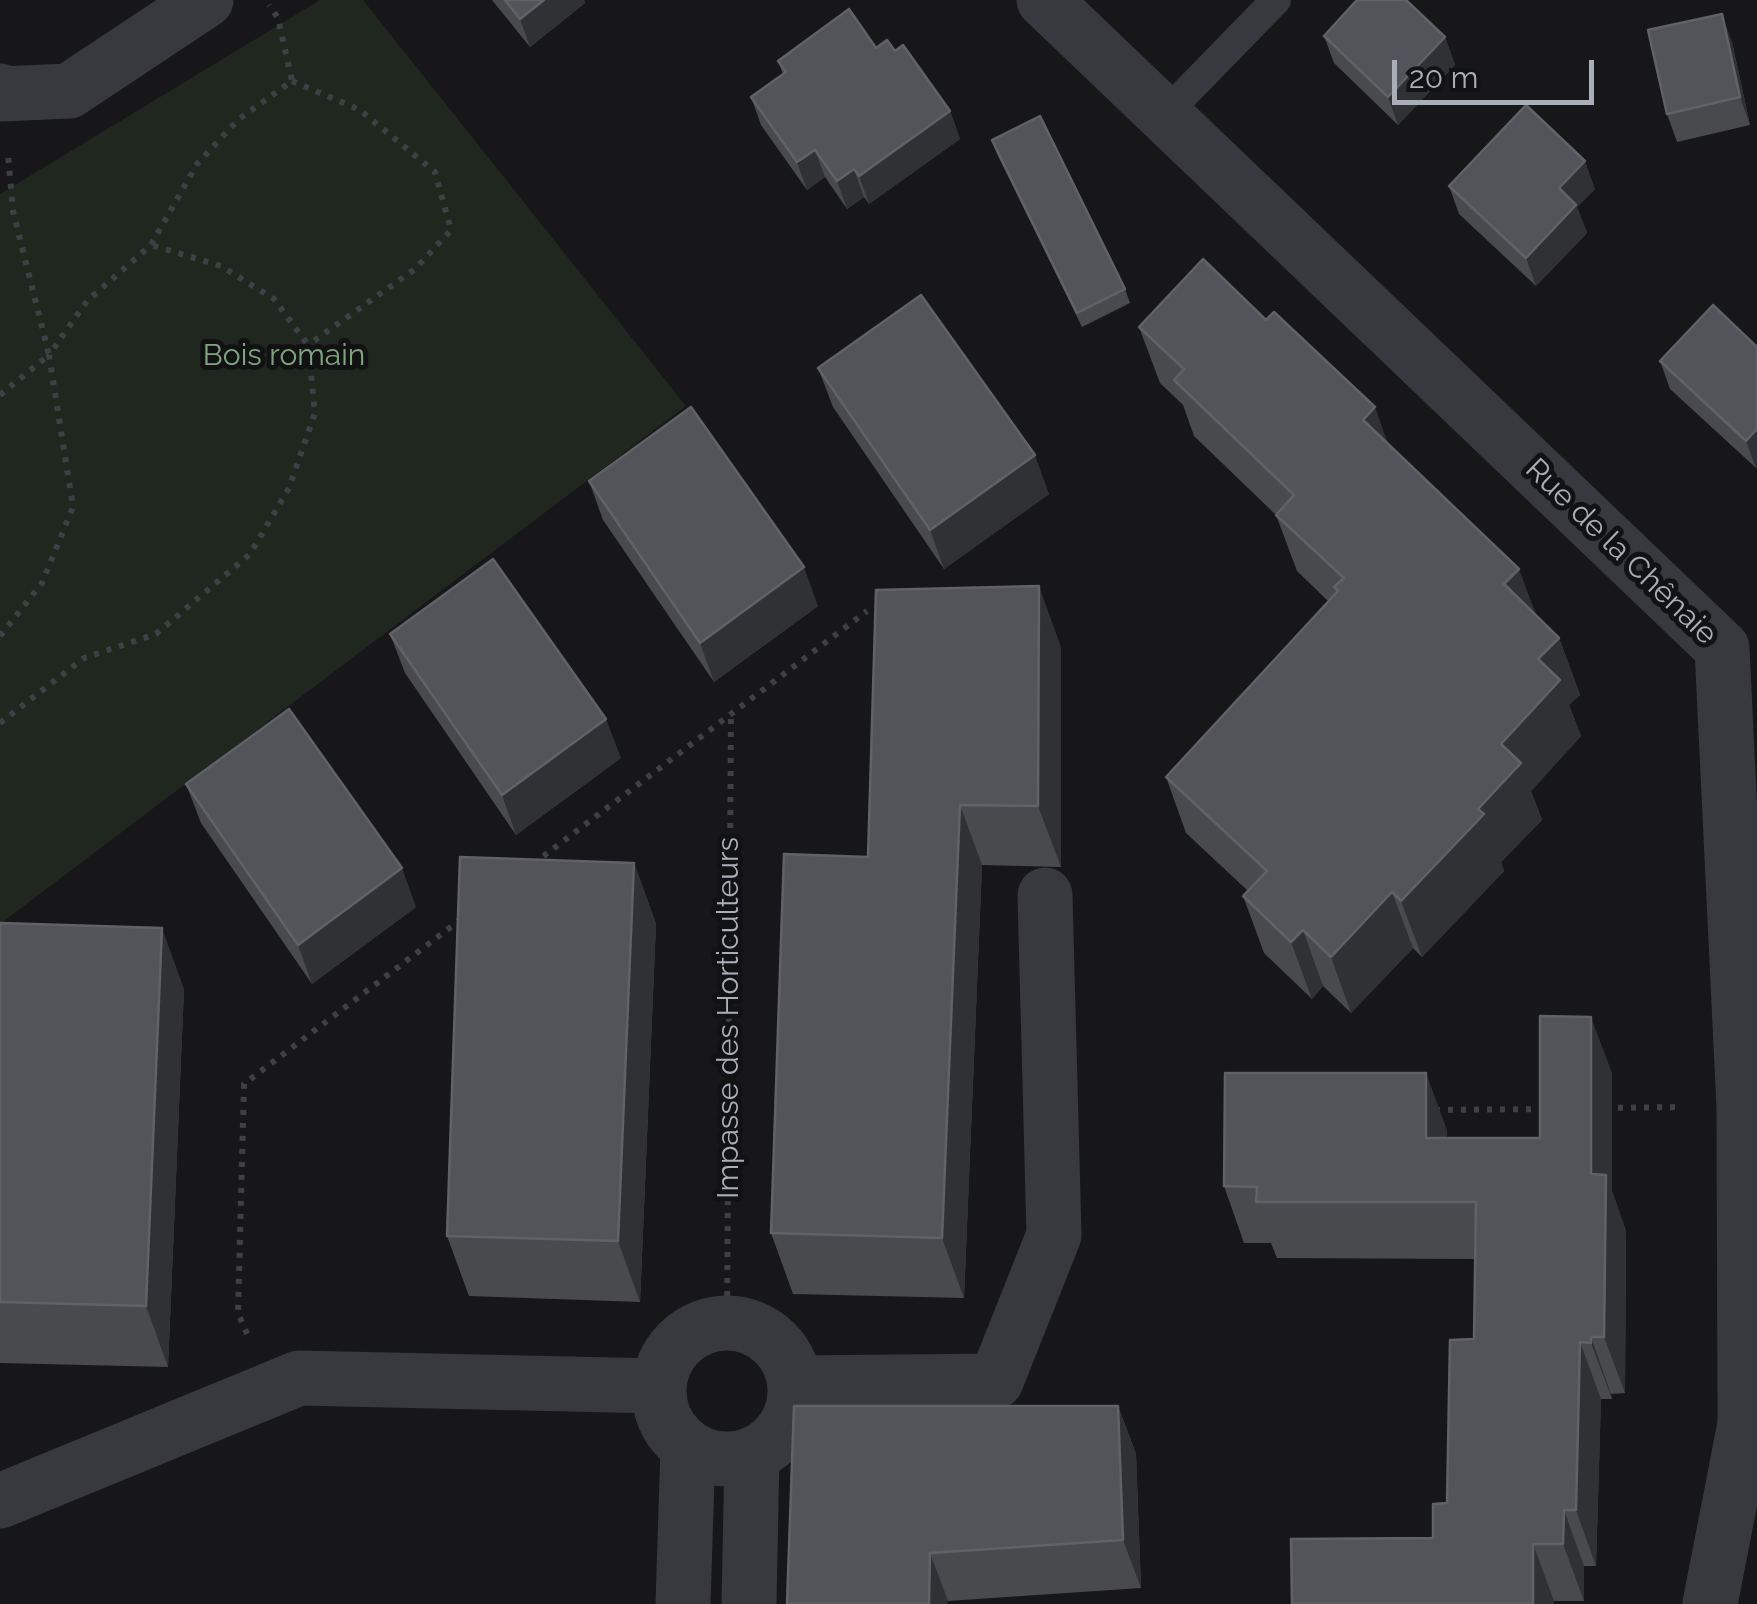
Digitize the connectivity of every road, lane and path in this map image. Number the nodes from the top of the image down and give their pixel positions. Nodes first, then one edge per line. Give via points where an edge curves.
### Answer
1 (206, 0) edge
2 (266, 0) edge
3 (1044, 0) edge
4 (1276, 0) edge
5 (292, 81) junction
6 (1, 92) edge
7 (1164, 115) junction
8 (152, 245) junction
9 (308, 345) junction
10 (49, 356) junction
11 (0, 395) edge
12 (867, 611) dead end
13 (0, 636) edge
14 (1740, 644) edge
15 (730, 714) junction
16 (0, 722) edge
17 (527, 869) edge
18 (1045, 895) dead end
19 (480, 905) edge
20 (1744, 1107) junction
21 (1589, 1108) edge
22 (1550, 1109) edge
23 (1434, 1110) dead end
24 (726, 1322) junction
25 (796, 1383) junction
26 (659, 1386) junction
27 (270, 1390) junction
28 (688, 1447) junction
29 (752, 1454) junction
30 (0, 1502) edge
31 (683, 1604) edge
32 (749, 1604) edge
33 (1710, 1604) edge

1 - 6 street via 69,91
2 - 5 path via 278,18
3 - 7 street, Rue de la Chênaie
4 - 7 lane
5 - 8 path via 240,119 196,164
5 - 9 path via 360,110 436,172 450,230 415,269
6 - 10 path via 13,211
7 - 14 street, Rue de la Chênaie
8 - 9 path via 222,266 274,299
8 - 10 path via 87,301
9 - 16 path via 315,413 289,488 250,554 156,634 84,658
10 - 11 path
10 - 13 path via 73,507 42,583
12 - 15 path
14 - 20 street, Rue de la Chênaie
15 - 17 path
15 - 24 path, Impasse des Horticulteurs
18 - 25 street via 1054,1236 996,1381
19 - 27 path via 244,1084 238,1313
20 - 21 path
20 - 33 street, Rue de la Chênaie via 1746,1424
22 - 23 path
24 - 25 street via 746,1324 780,1346
24 - 26 street via 688,1334 662,1366
25 - 29 street via 780,1434
26 - 27 street via 299,1378
26 - 28 street via 665,1420
27 - 30 street
28 - 29 street via 719,1459
28 - 31 street
29 - 32 street

